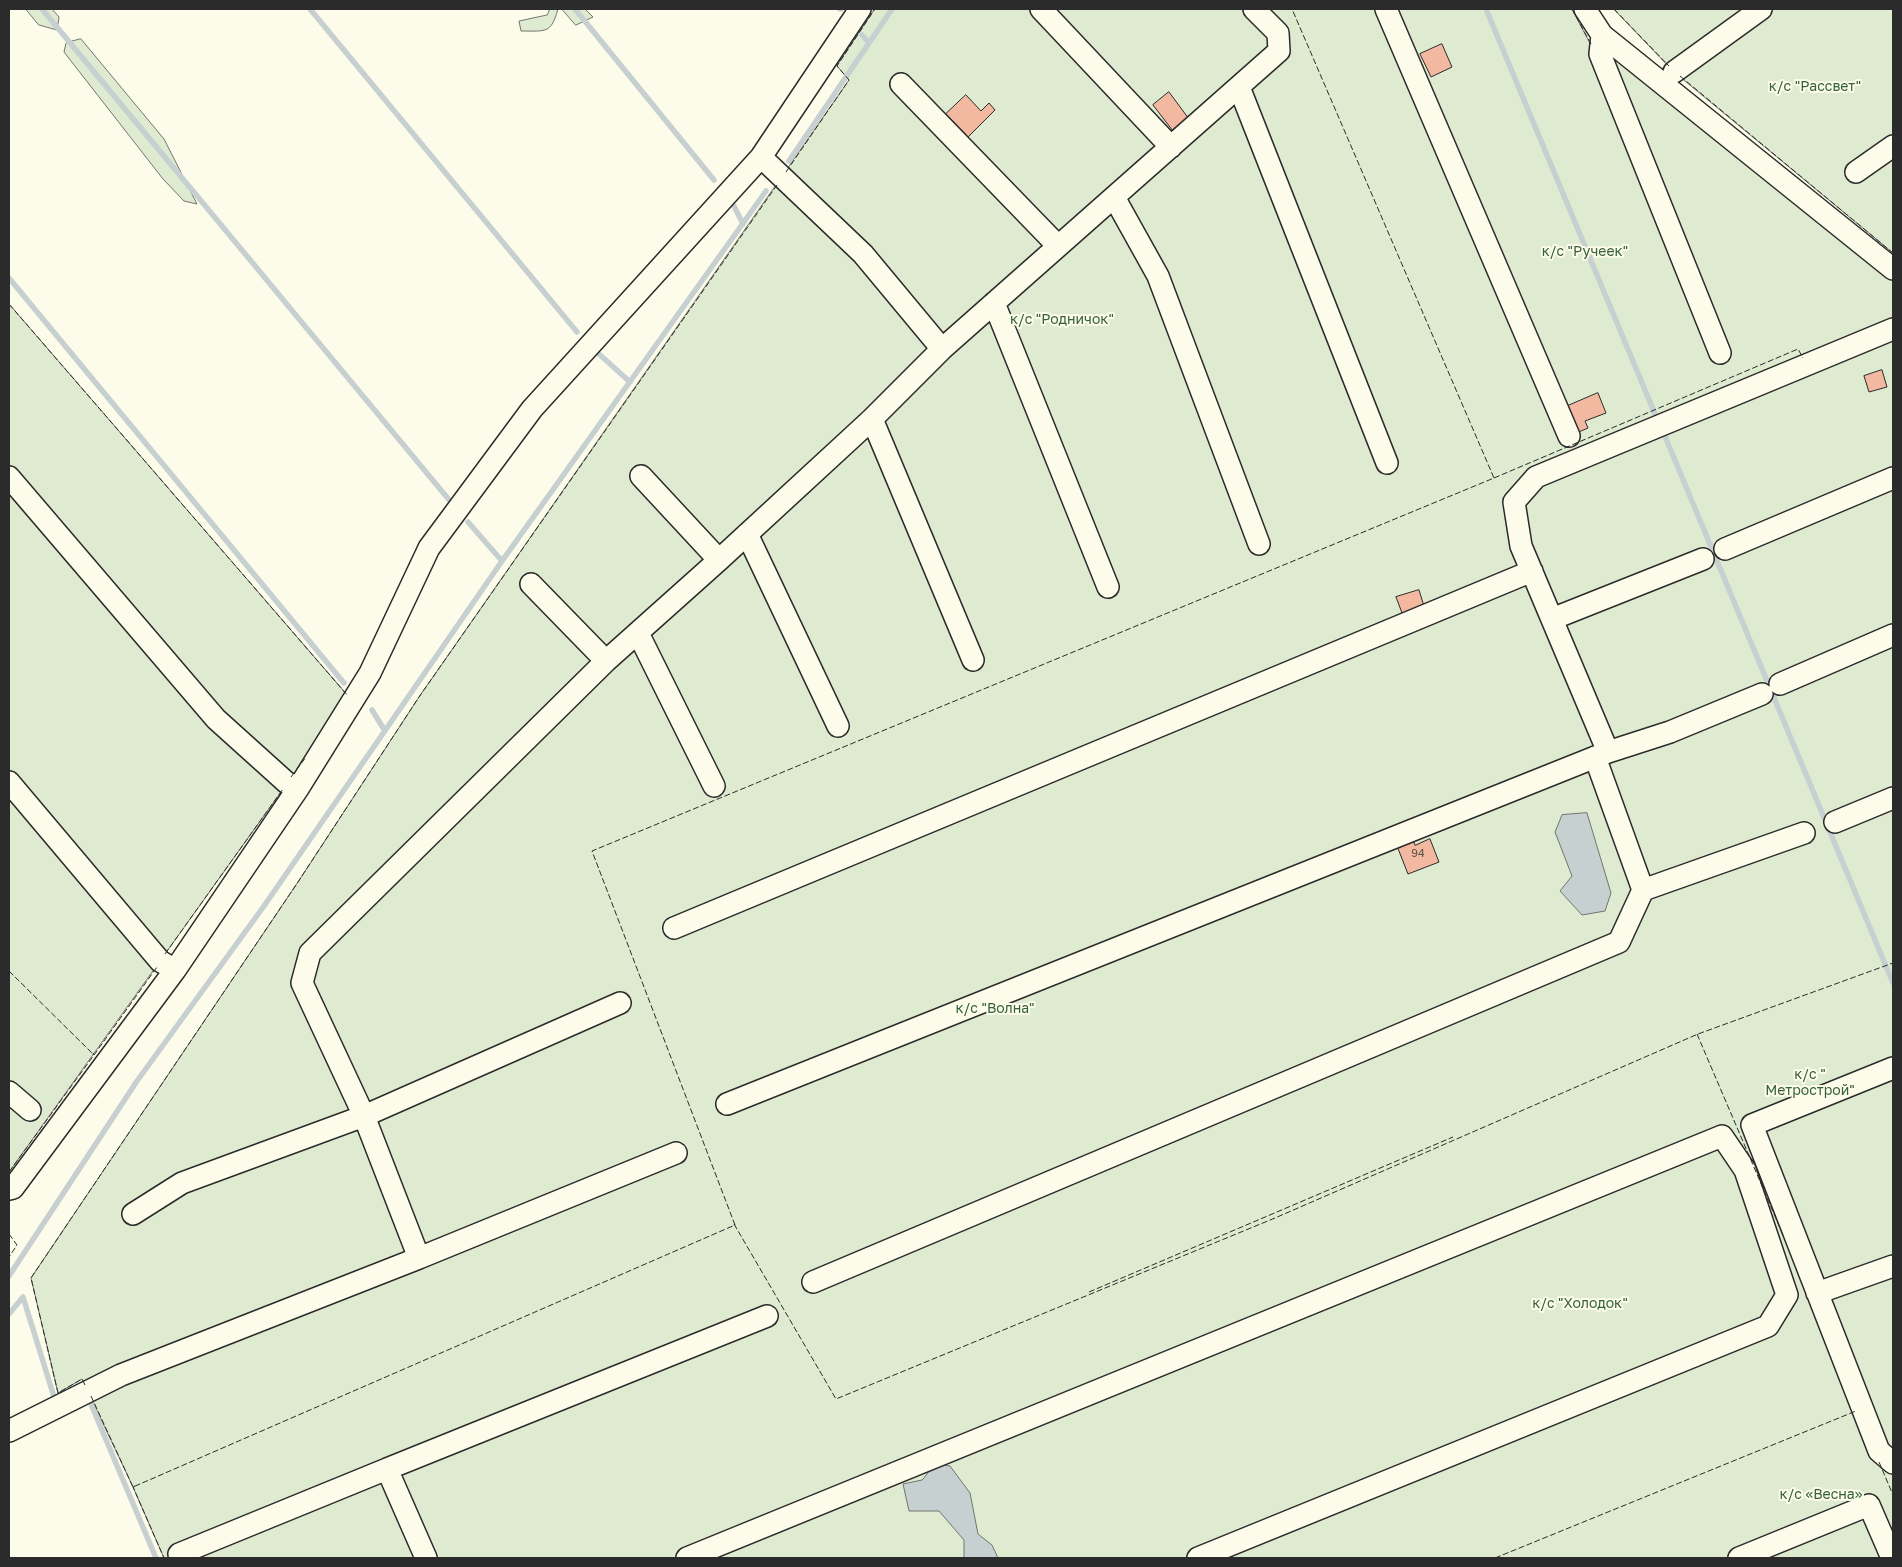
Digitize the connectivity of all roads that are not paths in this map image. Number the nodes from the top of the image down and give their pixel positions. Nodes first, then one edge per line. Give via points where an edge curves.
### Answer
1 (860, 9) edge
2 (1041, 9) edge
3 (1254, 9) edge
4 (1386, 9) edge
5 (1585, 9) edge
6 (1760, 9) edge
7 (1602, 35) junction
8 (1674, 72) dead end
9 (901, 84) dead end
10 (1239, 86) junction
11 (1893, 146) edge
12 (1171, 147) junction
13 (761, 158) junction
14 (1856, 172) dead end
15 (1114, 197) junction
16 (1058, 246) junction
17 (1893, 269) edge
18 (994, 303) junction
19 (1893, 329) edge
20 (942, 349) junction
21 (1720, 353) dead end
22 (872, 419) junction
23 (1569, 436) dead end
24 (1387, 463) dead end
25 (641, 476) dead end
26 (9, 477) edge
27 (1893, 478) edge
28 (747, 534) junction
29 (1259, 544) dead end
30 (1725, 549) dead end
31 (1703, 559) dead end
32 (719, 560) junction
33 (1532, 571) junction
34 (531, 584) dead end
35 (1108, 587) dead end
36 (1552, 619) junction
37 (638, 633) junction
38 (1893, 636) edge
39 (973, 660) dead end
40 (606, 661) junction
41 (838, 726) dead end
42 (1602, 754) junction
43 (9, 782) edge
44 (714, 786) dead end
45 (299, 787) junction
46 (1893, 798) edge
47 (1835, 822) dead end
48 (1804, 833) dead end
49 (1643, 890) junction
50 (674, 928) dead end
51 (175, 970) junction
52 (620, 1003) dead end
53 (1893, 1068) edge
54 (9, 1092) edge
55 (727, 1104) dead end
56 (30, 1110) dead end
57 (364, 1116) junction
58 (676, 1153) dead end
59 (9, 1189) edge
60 (133, 1214) dead end
61 (419, 1258) junction
62 (1893, 1266) edge
63 (813, 1282) dead end
64 (1817, 1293) junction
65 (767, 1316) dead end
66 (9, 1431) edge
67 (1893, 1463) edge
68 (387, 1469) junction
69 (179, 1554) dead end
70 (426, 1558) edge
71 (687, 1558) edge
72 (1198, 1558) edge
73 (1738, 1558) edge
74 (1892, 1558) edge

1 - 13 lane
2 - 12 lane
3 - 10 lane via 1278,33 1279,52
4 - 23 lane
5 - 7 lane
6 - 8 lane
7 - 17 lane
7 - 21 lane via 1600,54
9 - 16 lane
10 - 12 lane
10 - 24 lane
11 - 14 lane
12 - 15 lane
13 - 20 lane via 863,254
13 - 45 lane via 532,409 429,548 370,673
15 - 16 lane
15 - 29 lane via 1158,276
16 - 18 lane
18 - 20 lane
18 - 35 lane
19 - 33 lane via 1536,477 1514,502 1521,546
20 - 22 lane
22 - 28 lane
22 - 39 lane
25 - 32 lane
26 - 45 lane via 216,719 287,783
27 - 30 lane
28 - 32 lane
28 - 41 lane
31 - 36 lane
32 - 37 lane
33 - 36 lane
33 - 50 lane
34 - 40 lane
36 - 42 lane
37 - 40 lane
37 - 44 lane
38 - 42 lane via 1670,732
40 - 57 lane via 310,953 302,983
42 - 49 lane
42 - 55 lane
43 - 51 lane via 160,961
45 - 51 lane
46 - 47 lane
48 - 49 lane
49 - 63 lane via 1619,942
51 - 59 lane via 13,1188
52 - 57 lane
53 - 64 lane via 1752,1125
54 - 56 lane
57 - 60 lane via 182,1183
57 - 61 lane
58 - 61 lane
61 - 66 lane via 121,1375
62 - 64 lane
64 - 67 lane via 1879,1451
65 - 68 lane
68 - 69 lane
68 - 70 lane
71 - 72 lane via 1722,1136 1744,1170 1786,1295 1768,1326
73 - 74 lane via 1869,1505

